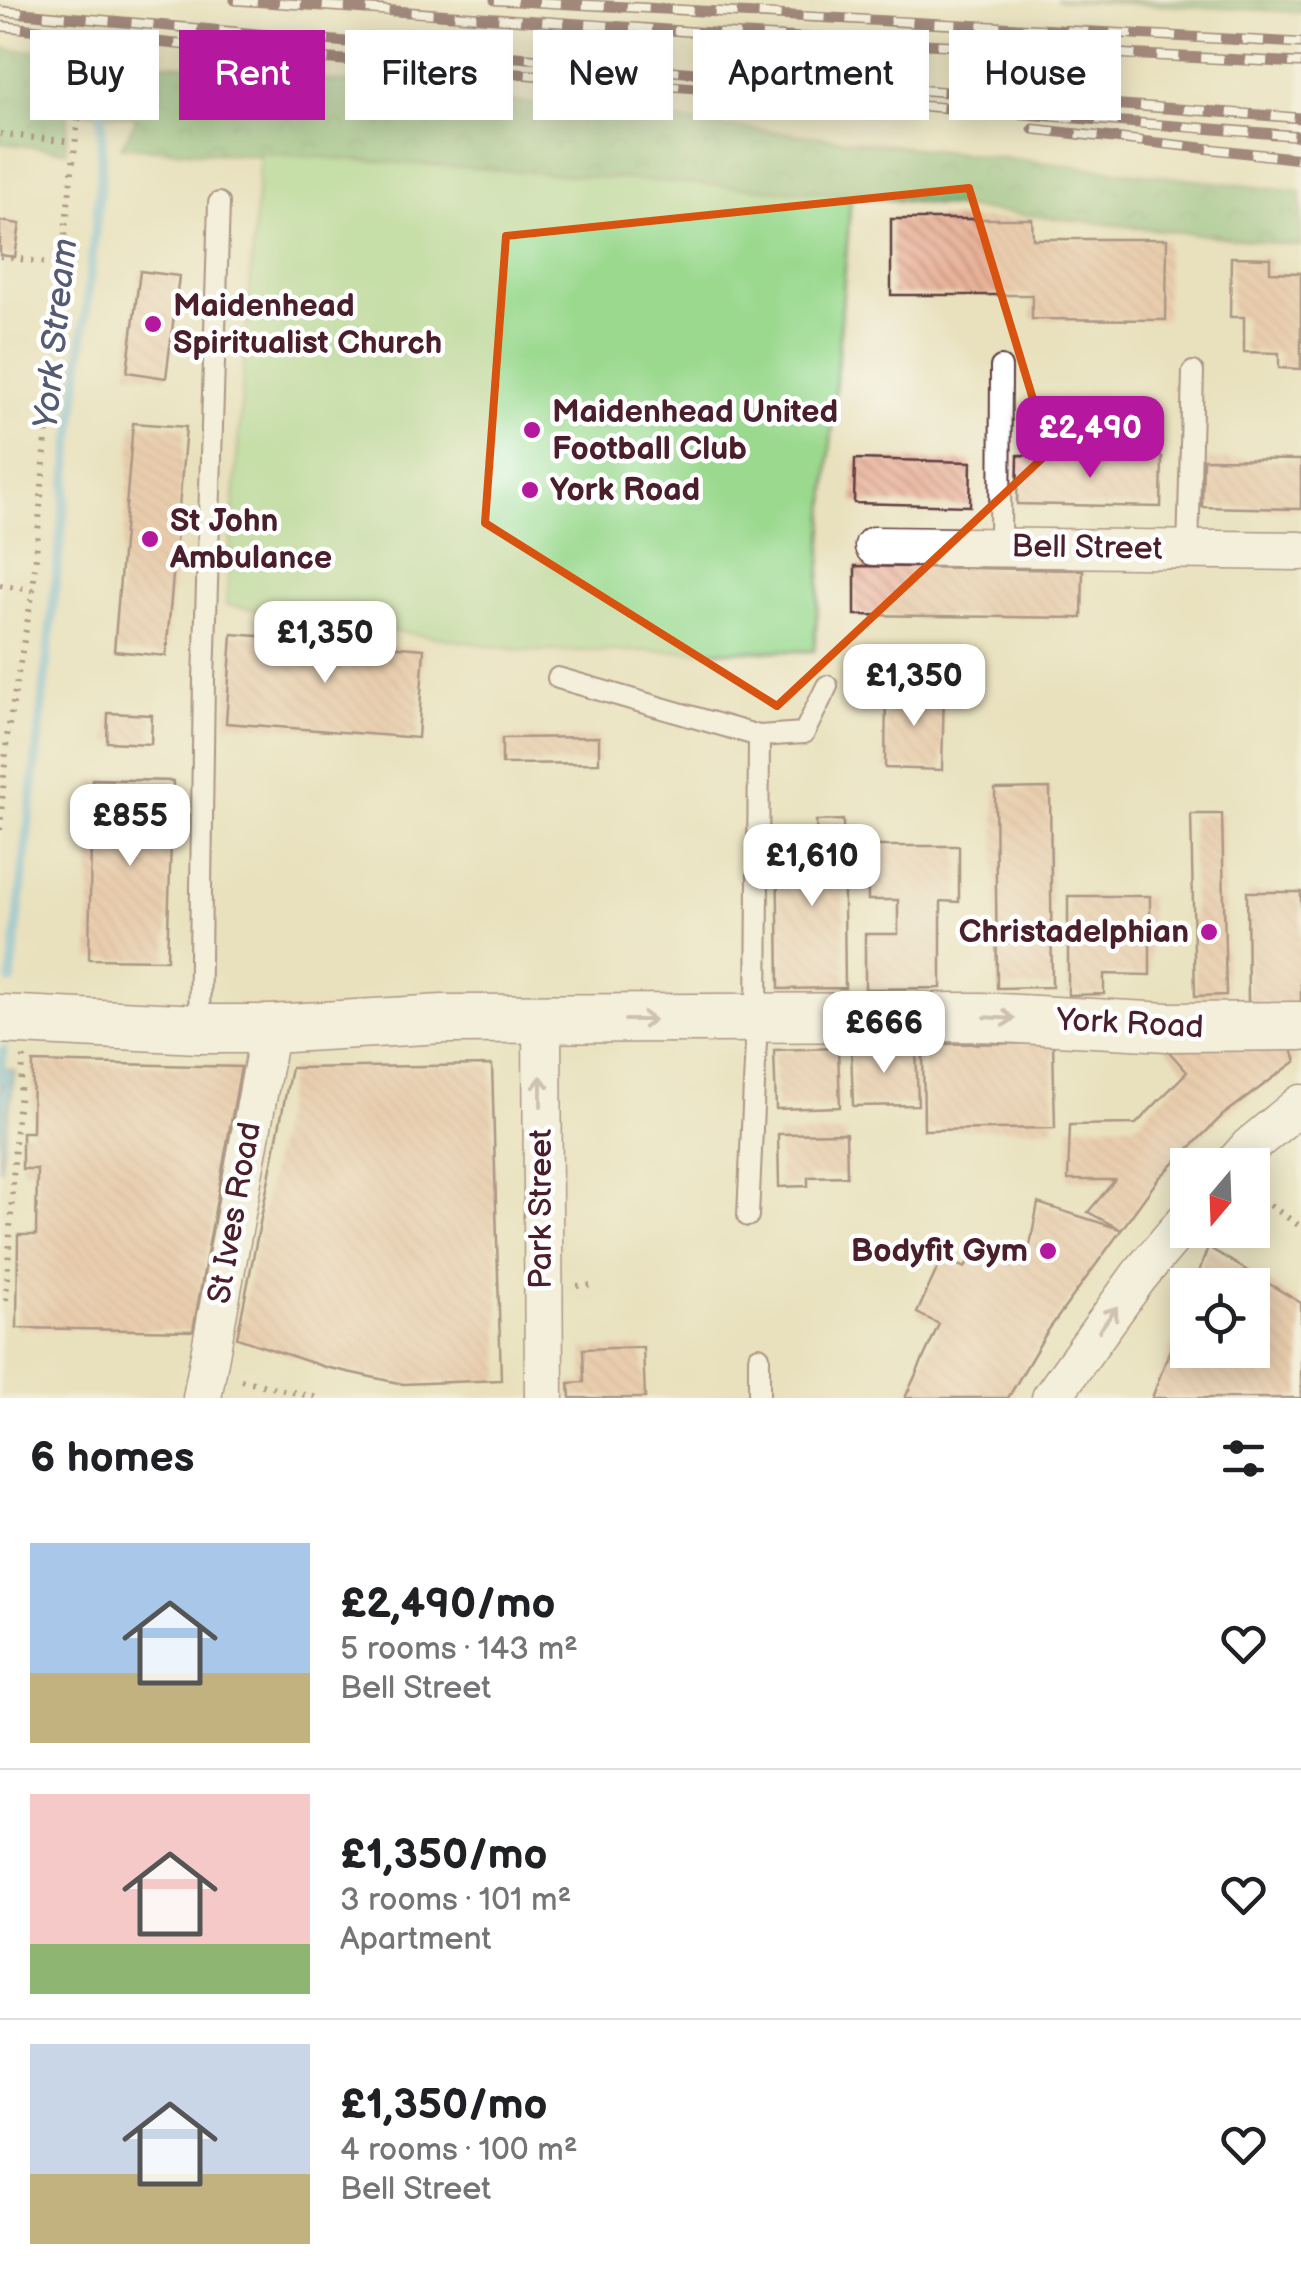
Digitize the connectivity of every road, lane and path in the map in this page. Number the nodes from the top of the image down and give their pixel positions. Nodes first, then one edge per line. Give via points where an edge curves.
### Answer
1 (77, 120) edge
2 (0, 134) edge
3 (74, 142) junction
4 (219, 203) dead end
5 (0, 256) edge
6 (61, 266) junction
7 (1001, 367) dead end
8 (1193, 372) dead end
9 (874, 546) dead end
10 (1000, 546) junction
11 (1301, 550) edge
12 (1188, 551) junction
13 (0, 585) edge
14 (33, 590) junction
15 (558, 678) dead end
16 (827, 686) dead end
17 (4, 736) edge
18 (759, 736) junction
19 (0, 830) edge
20 (14, 1020) edge
21 (542, 1020) junction
22 (758, 1020) junction
23 (1301, 1026) edge
24 (198, 1029) junction
25 (270, 1029) junction
26 (1301, 1104) edge
27 (1248, 1148) edge
28 (1270, 1204) edge
29 (748, 1216) dead end
30 (1301, 1226) edge
31 (1170, 1239) edge
32 (6, 1300) dead end
33 (758, 1356) dead end
34 (204, 1385) edge
35 (318, 1398) edge
36 (544, 1398) edge
37 (759, 1398) edge
38 (1051, 1398) edge

1 - 3 path
2 - 3 path
3 - 6 path
4 - 24 lane
5 - 6 path
6 - 14 path
7 - 10 lane
8 - 12 lane
9 - 10 street, Bell Street
10 - 12 street, Bell Street
11 - 12 street, Bell Street
13 - 14 path
14 - 17 path
15 - 18 lane
16 - 18 lane via 804,733
17 - 19 path
18 - 22 lane
20 - 24 street, York Road
20 - 32 path via 16,1127
21 -> 22 street, York Road
21 - 25 street, York Road
36 -> 21 street, Park Street
22 -> 23 street, York Road via 981,1016 1168,1027
22 - 29 lane
24 - 25 street, York Road
25 - 34 street, St Ives Road
26 - 27 street
28 - 30 path
38 -> 31 street
33 - 37 lane
34 - 35 path

